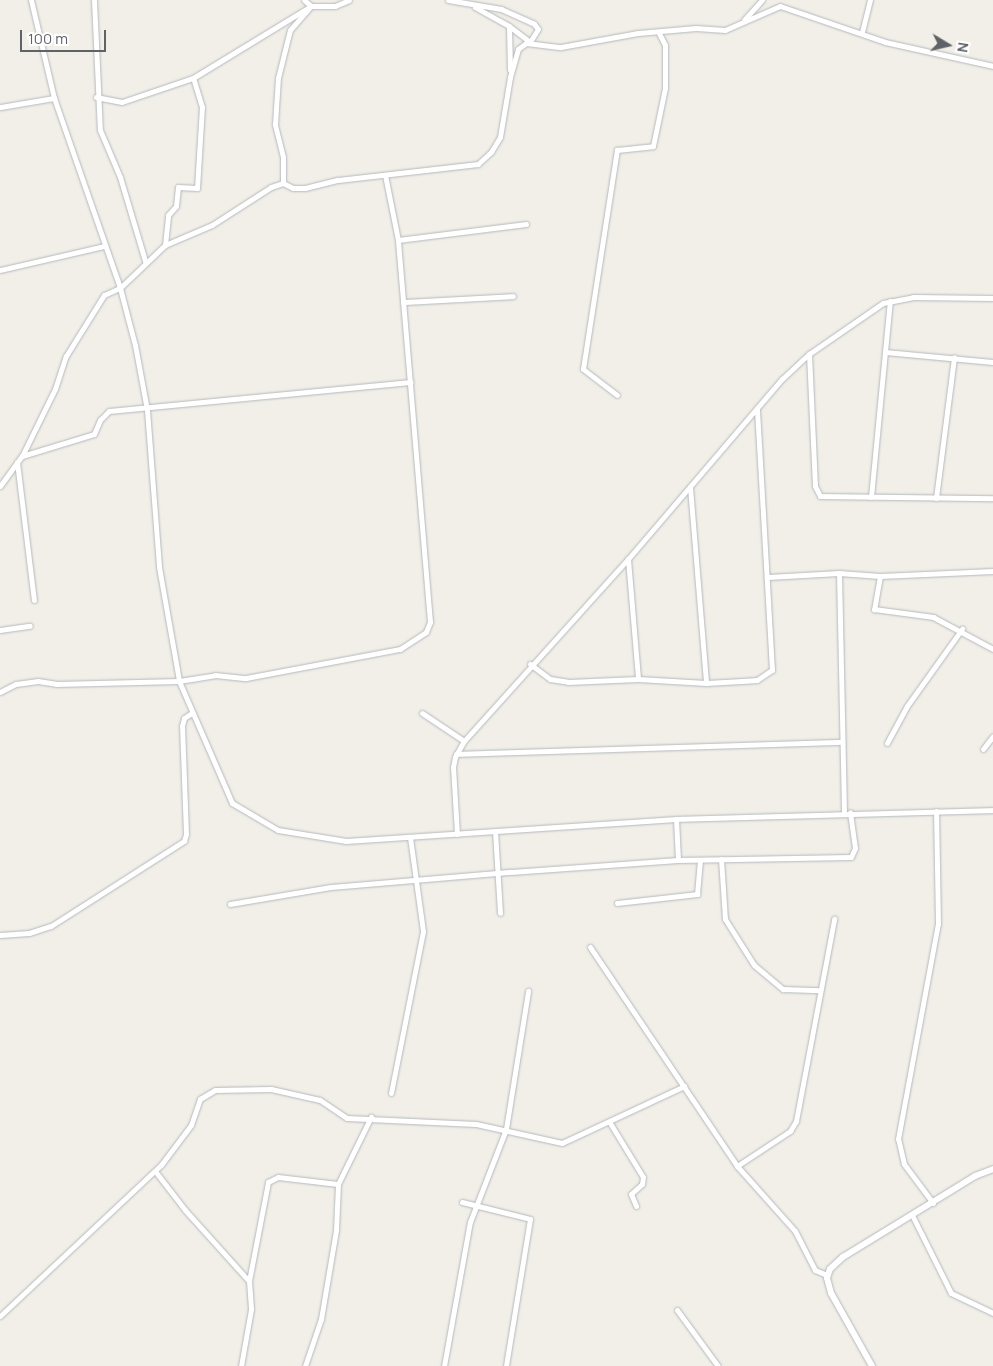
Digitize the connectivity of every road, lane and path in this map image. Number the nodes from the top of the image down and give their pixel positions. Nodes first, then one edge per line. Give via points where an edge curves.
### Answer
1 (31, 0) edge
2 (94, 0) edge
3 (304, 0) edge
4 (349, 0) edge
5 (448, 0) edge
6 (762, 0) edge
7 (870, 0) edge
8 (311, 6) junction
9 (475, 7) junction
10 (742, 22) junction
11 (509, 26) junction
12 (862, 32) junction
13 (659, 33) junction
14 (530, 42) junction
15 (993, 66) edge
16 (510, 77) junction
17 (193, 78) junction
18 (96, 97) junction
19 (54, 98) junction
20 (0, 107) edge
21 (385, 175) junction
22 (283, 183) junction
23 (526, 224) dead end
24 (398, 240) junction
25 (165, 245) junction
26 (104, 246) junction
27 (145, 261) junction
28 (0, 270) edge
29 (120, 288) junction
30 (513, 296) dead end
31 (993, 298) edge
32 (890, 301) junction
33 (403, 302) junction
34 (886, 352) junction
35 (809, 354) junction
36 (954, 357) junction
37 (993, 362) edge
38 (411, 382) junction
39 (617, 395) dead end
40 (757, 408) junction
41 (147, 410) junction
42 (22, 456) junction
43 (17, 462) junction
44 (0, 486) edge
45 (690, 487) junction
46 (871, 497) junction
47 (936, 498) junction
48 (993, 498) edge
49 (628, 559) junction
50 (993, 571) edge
51 (839, 573) junction
52 (768, 576) junction
53 (880, 576) junction
54 (34, 600) dead end
55 (30, 626) dead end
56 (962, 629) junction
57 (0, 630) edge
58 (993, 649) edge
59 (530, 664) junction
60 (638, 679) junction
61 (179, 681) junction
62 (706, 683) junction
63 (0, 692) edge
64 (192, 713) junction
65 (422, 713) dead end
66 (993, 736) edge
67 (464, 742) junction
68 (842, 742) junction
69 (887, 743) dead end
70 (983, 749) dead end
71 (456, 754) junction
72 (993, 810) edge
73 (936, 811) junction
74 (847, 812) junction
75 (676, 818) junction
76 (495, 831) junction
77 (457, 834) junction
78 (410, 836) junction
79 (721, 859) junction
80 (678, 860) junction
81 (700, 860) junction
82 (498, 873) junction
83 (418, 882) junction
84 (617, 903) dead end
85 (230, 904) dead end
86 (500, 913) dead end
87 (834, 920) dead end
88 (0, 935) edge
89 (590, 946) dead end
90 (820, 990) junction
91 (528, 991) dead end
92 (684, 1086) junction
93 (391, 1093) dead end
94 (371, 1117) junction
95 (610, 1123) junction
96 (506, 1129) junction
97 (737, 1166) junction
98 (993, 1169) edge
99 (155, 1171) junction
100 (338, 1184) junction
101 (462, 1202) dead end
102 (932, 1202) junction
103 (476, 1205) junction
104 (636, 1206) dead end
105 (912, 1215) junction
106 (827, 1275) junction
107 (249, 1281) junction
108 (677, 1310) dead end
109 (993, 1313) edge
110 (0, 1316) edge
111 (241, 1366) edge
112 (306, 1366) edge
113 (444, 1366) edge
114 (506, 1366) edge
115 (718, 1366) edge
116 (872, 1366) edge

1 - 19 street
2 - 18 street
3 - 8 street
4 - 8 street via 335,6
5 - 9 street
6 - 10 street
7 - 12 street
8 - 17 street
8 - 22 street via 290,30 286,55 278,71 275,124 283,157
9 - 11 street
9 - 14 street via 493,6 534,24 538,29
10 - 12 street via 783,7
10 - 13 street via 725,30 696,28
11 - 14 street
11 - 16 street
12 - 15 street via 886,42
13 - 14 street via 638,33 561,47
13 - 39 street via 664,45 665,88 653,146 617,150 582,368
14 - 16 street via 518,49
16 - 21 street via 500,137 485,159 473,165
17 - 18 street via 122,102
17 - 25 street via 202,108 197,188 178,187 176,206 168,215
18 - 27 street via 100,130 120,177
19 - 20 street
19 - 26 street
21 - 22 street via 338,180 305,188 293,188
21 - 24 street
22 - 25 street via 259,193 212,225
23 - 24 street
24 - 33 street
25 - 27 street
26 - 28 street
26 - 29 street
27 - 29 street
29 - 41 street
29 - 42 street via 104,294 66,356 55,389
30 - 33 street
31 - 32 street via 912,297
32 - 34 street
32 - 35 street
33 - 38 street
34 - 36 street
34 - 46 street
35 - 40 street
35 - 46 street via 816,492 826,497
36 - 37 street
36 - 47 street
38 - 41 street
38 - 61 street via 430,622 426,632 400,649 246,678 215,675
40 - 45 street
40 - 52 street
41 - 42 street via 109,411 100,420 94,434
41 - 61 street via 160,567
42 - 43 street
43 - 44 street
43 - 54 street
45 - 49 street
45 - 62 street
46 - 47 street
47 - 48 street
49 - 59 street
49 - 60 street
50 - 53 street
51 - 52 street
51 - 53 street
51 - 68 street
52 - 62 street via 772,670 757,680
53 - 56 street via 874,609 933,616
55 - 57 street
56 - 58 street
56 - 69 street via 907,706
59 - 60 street via 557,681
59 - 67 street
60 - 62 street
61 - 63 street via 56,684 38,680 16,684
61 - 64 street
64 - 78 street via 225,794 245,813 278,830 346,842
64 - 88 street via 184,718 182,726 184,841 51,926 29,934
65 - 67 street
66 - 70 street
67 - 71 street
68 - 71 street
68 - 74 street
71 - 77 street via 452,777
72 - 73 street
73 - 74 street
73 - 102 street via 938,924 898,1139 904,1164
74 - 75 street
74 - 79 street via 855,848 851,857
75 - 76 street
75 - 80 street
76 - 77 street
76 - 82 street
77 - 78 street
78 - 83 street
79 - 81 street
79 - 90 street via 725,919 754,965 783,989
80 - 81 street
80 - 82 street
81 - 84 street via 697,894
82 - 83 street
82 - 86 street
83 - 85 street via 331,887
83 - 93 street via 423,931
87 - 90 street
89 - 92 street
90 - 97 street via 796,1121 790,1130
91 - 96 street
92 - 95 street
92 - 97 street
94 - 96 street
94 - 99 street via 343,1117 320,1100 270,1089 215,1090 200,1099 191,1125
94 - 100 street
95 - 96 street via 562,1143
95 - 104 street via 643,1177 642,1184 630,1194
96 - 103 street
97 - 106 street via 795,1231 815,1270
98 - 102 street
99 - 107 street via 185,1210
99 - 110 street
100 - 107 street via 278,1177 268,1182
100 - 112 street via 336,1230 322,1320
101 - 103 street
102 - 105 street
103 - 113 street via 470,1222
103 - 114 street via 530,1219
105 - 106 street via 842,1257
105 - 109 street via 952,1292
106 - 116 street via 830,1293
107 - 111 street via 251,1309
108 - 115 street

